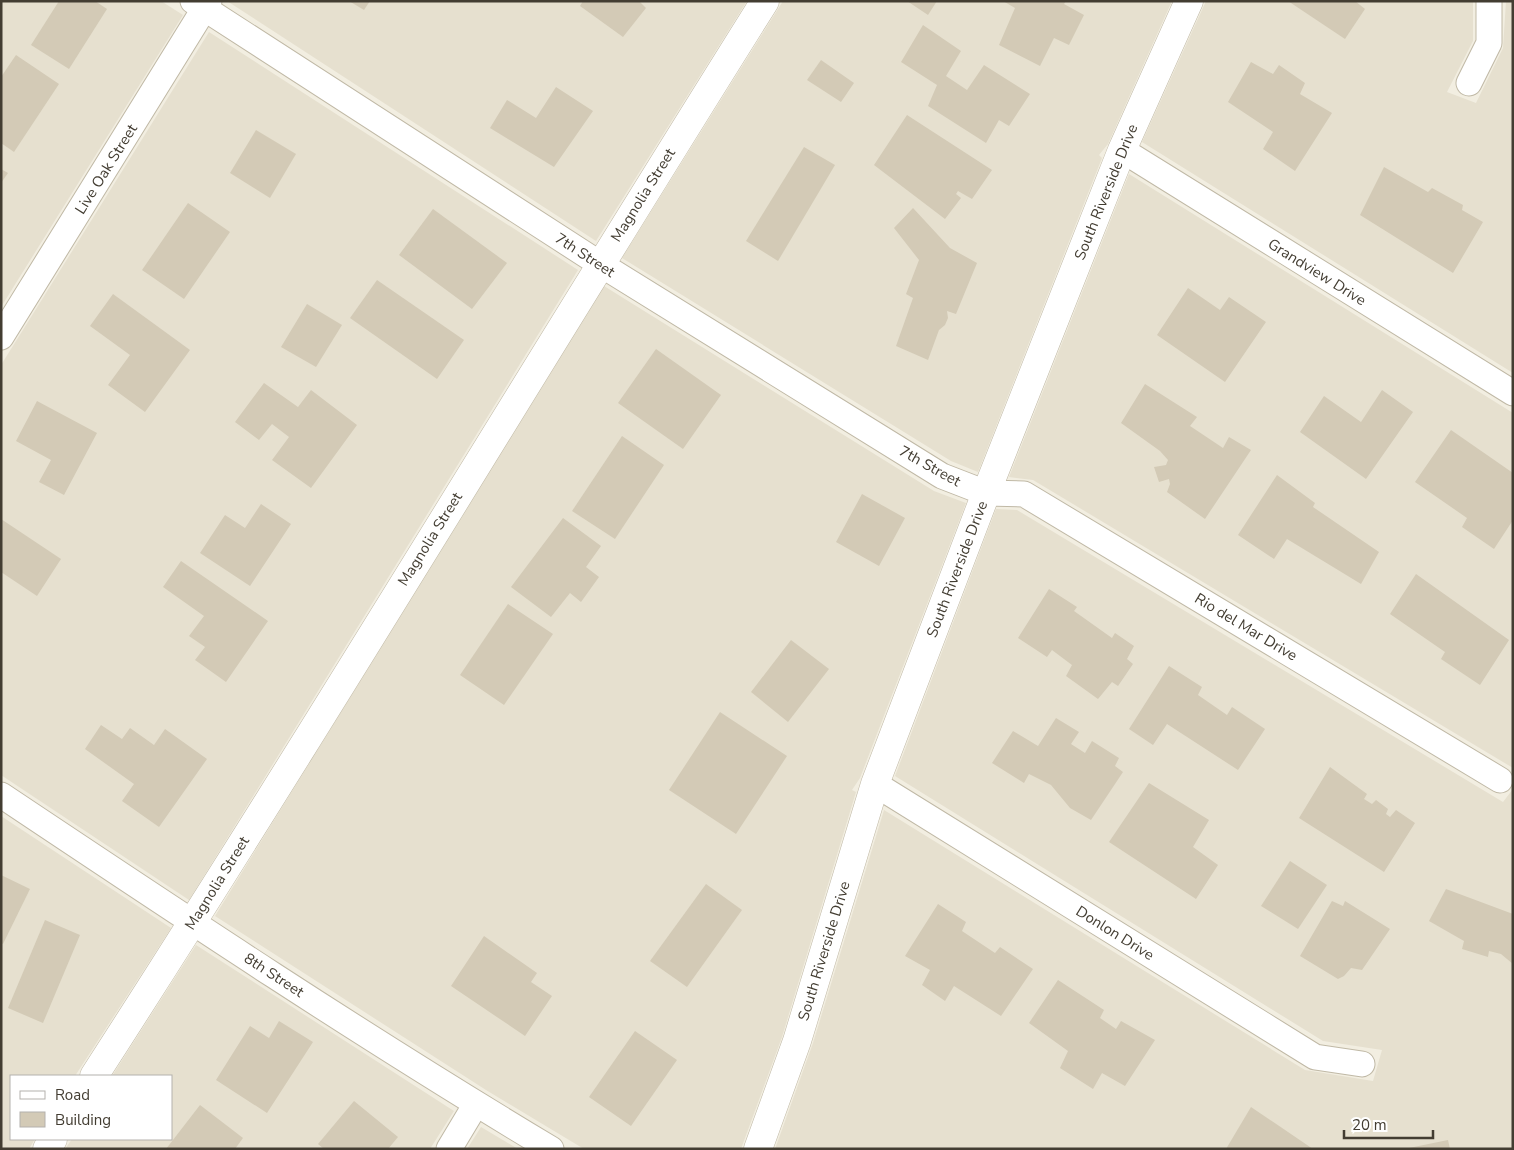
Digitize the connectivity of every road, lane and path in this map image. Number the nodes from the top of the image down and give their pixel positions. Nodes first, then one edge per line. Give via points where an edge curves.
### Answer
1 (765, 1) edge
2 (1189, 1) edge
3 (1490, 1) edge
4 (202, 4) edge
5 (1469, 83) dead end
6 (1122, 150) junction
7 (600, 264) junction
8 (1, 337) edge
9 (1513, 393) edge
10 (986, 494) junction
11 (1500, 780) dead end
12 (875, 784) junction
13 (1, 795) edge
14 (193, 923) junction
15 (1362, 1064) dead end
16 (95, 1075) edge
17 (476, 1104) junction
18 (449, 1149) edge
19 (551, 1149) edge
20 (758, 1149) edge

1 - 7 street, Magnolia Street
2 - 6 street, South Riverside Drive
3 - 5 street via 1489,43
4 - 7 street, 7th Street
4 - 8 street, Live Oak Street
6 - 9 street, Grandview Drive
6 - 10 street, South Riverside Drive
7 - 10 street, 7th Street via 942,476
7 - 14 street, Magnolia Street
10 - 11 street, Rio del Mar Drive via 1024,494
10 - 12 street, South Riverside Drive
12 - 15 street, Donlon Drive via 1315,1057
12 - 20 street, South Riverside Drive via 797,1040
13 - 14 street, 8th Street
14 - 16 street, Magnolia Street
14 - 17 street, 8th Street
17 - 18 street
17 - 19 street, 8th Street

